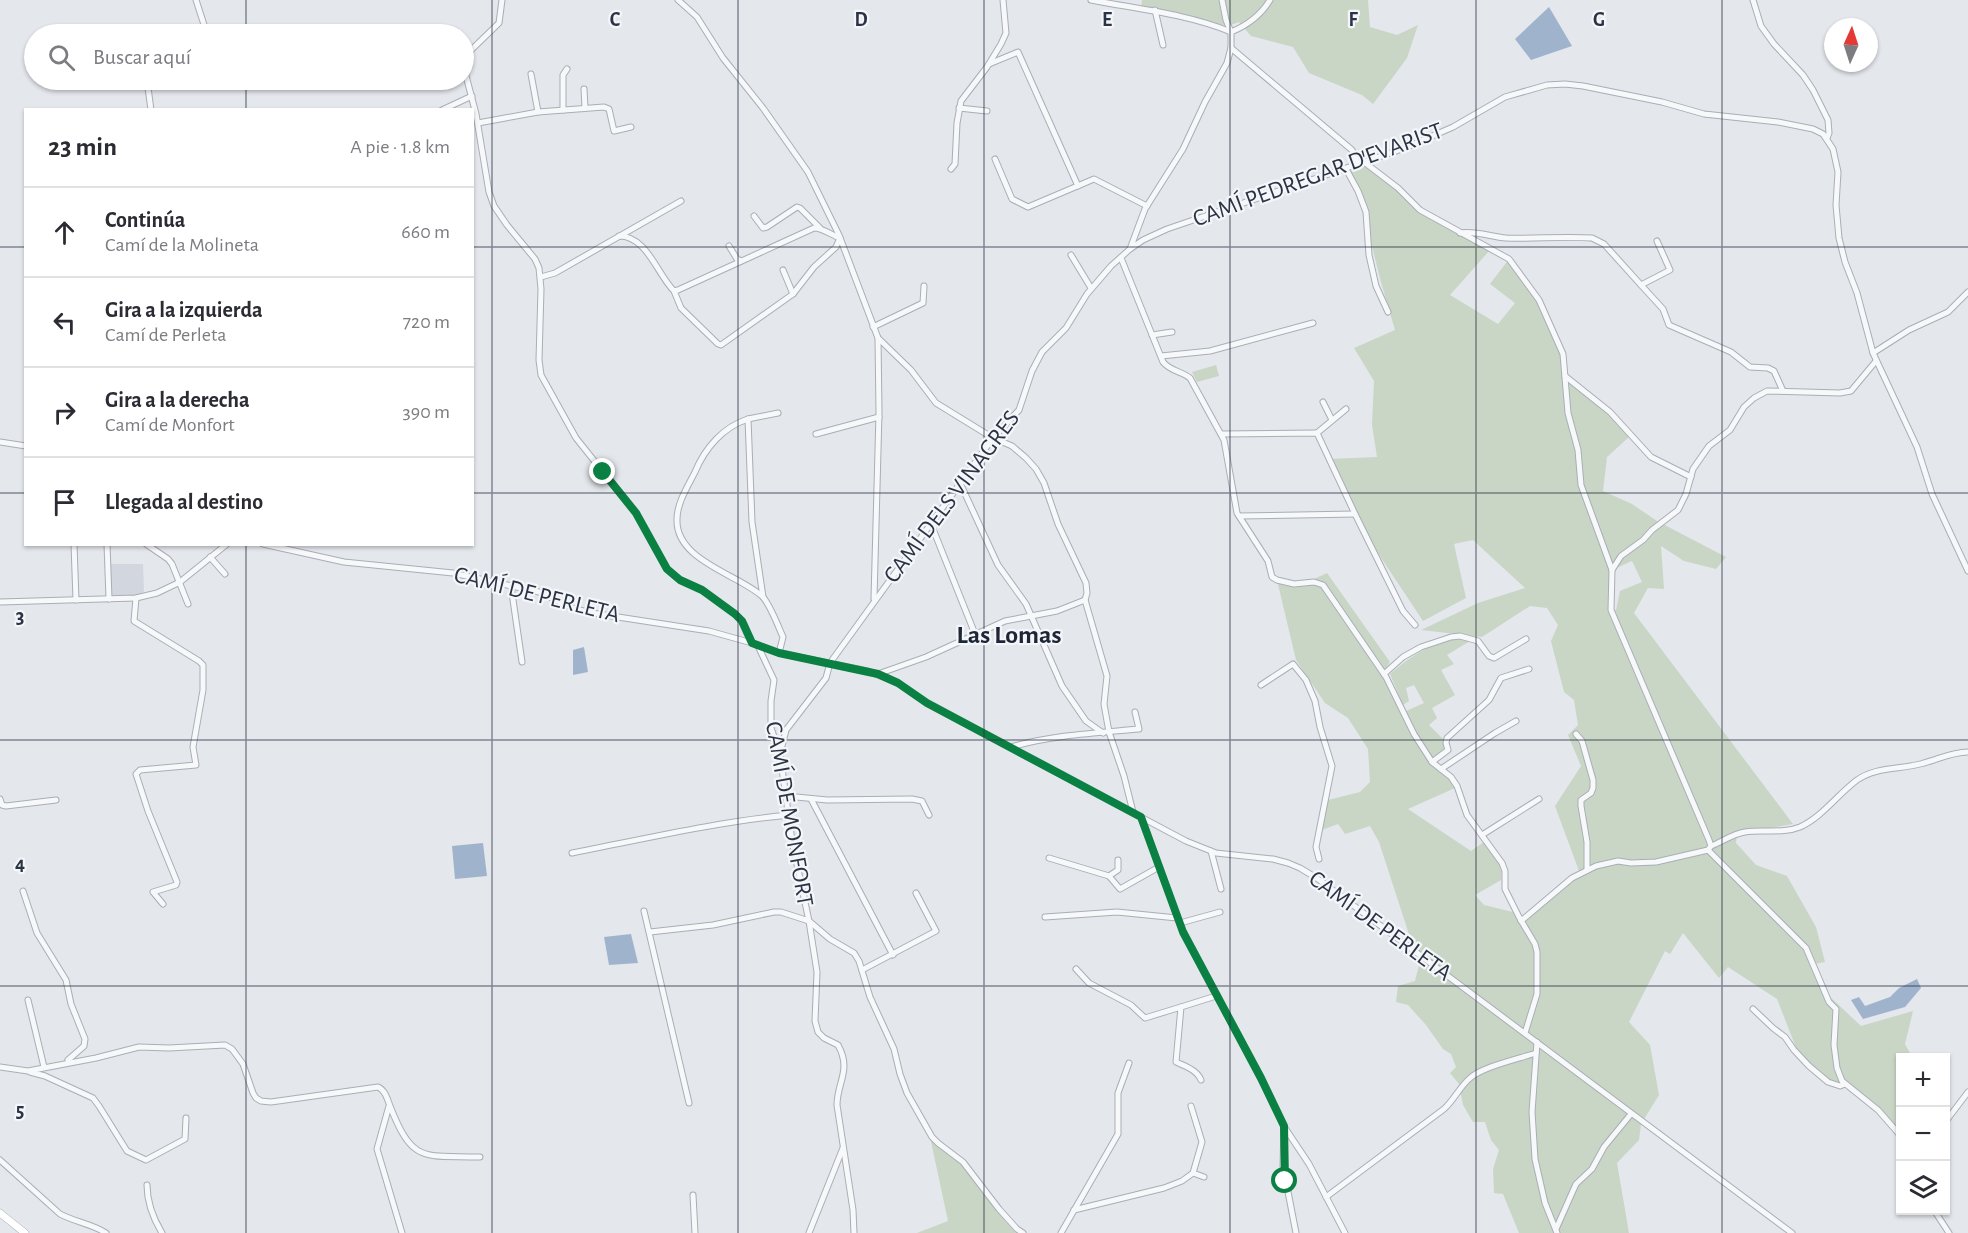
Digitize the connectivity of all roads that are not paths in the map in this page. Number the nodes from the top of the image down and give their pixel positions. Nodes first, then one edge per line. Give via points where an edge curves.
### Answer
1 (196, 0) edge
2 (502, 0) edge
3 (678, 0) edge
4 (1003, 0) edge
5 (1091, 0) edge
6 (1222, 0) edge
7 (1270, 0) edge
8 (1753, 0) edge
9 (1155, 10) junction
10 (204, 24) edge
11 (1232, 32) junction
12 (1163, 45) dead end
13 (474, 47) edge
14 (1231, 48) junction
15 (988, 65) junction
16 (567, 69) dead end
17 (531, 74) dead end
18 (584, 89) dead end
19 (148, 90) edge
20 (470, 90) edge
21 (472, 96) junction
22 (151, 108) edge
23 (446, 108) edge
24 (585, 108) junction
25 (959, 108) junction
26 (563, 110) junction
27 (987, 111) dead end
28 (538, 112) junction
29 (478, 123) junction
30 (631, 127) dead end
31 (1827, 138) junction
32 (995, 159) dead end
33 (1361, 163) junction
34 (951, 169) dead end
35 (1346, 169) junction
36 (1078, 186) junction
37 (681, 201) dead end
38 (1147, 206) junction
39 (754, 216) dead end
40 (820, 228) junction
41 (1460, 233) junction
42 (619, 236) junction
43 (840, 238) junction
44 (1657, 242) dead end
45 (729, 246) dead end
46 (1130, 249) junction
47 (1071, 255) dead end
48 (1121, 258) junction
49 (741, 261) junction
50 (783, 270) dead end
51 (540, 277) junction
52 (1641, 285) junction
53 (924, 286) dead end
54 (1091, 288) junction
55 (674, 291) junction
56 (1968, 292) edge
57 (793, 294) junction
58 (1388, 312) dead end
59 (1313, 323) dead end
60 (873, 327) junction
61 (1172, 332) dead end
62 (1152, 335) junction
63 (878, 338) junction
64 (1873, 352) junction
65 (1161, 356) junction
66 (1876, 361) junction
67 (1566, 376) junction
68 (1783, 391) junction
69 (1323, 402) dead end
70 (1346, 409) dead end
71 (778, 413) dead end
72 (879, 417) junction
73 (748, 418) junction
74 (1332, 420) junction
75 (1317, 433) junction
76 (816, 434) dead end
77 (1221, 434) junction
78 (993, 438) junction
79 (0, 441) edge
80 (24, 446) edge
81 (1691, 477) junction
82 (960, 483) junction
83 (1354, 514) junction
84 (1239, 516) junction
85 (931, 524) junction
86 (74, 546) edge
87 (107, 546) edge
88 (149, 546) edge
89 (224, 546) edge
90 (267, 546) edge
91 (210, 556) junction
92 (1612, 570) junction
93 (1968, 571) edge
94 (225, 574) dead end
95 (180, 582) junction
96 (512, 586) junction
97 (763, 597) junction
98 (136, 598) junction
99 (109, 599) junction
100 (76, 600) junction
101 (874, 600) junction
102 (1085, 600) junction
103 (0, 602) edge
104 (188, 604) dead end
105 (1031, 616) junction
106 (1415, 625) dead end
107 (975, 634) junction
108 (1526, 639) dead end
109 (755, 644) junction
110 (779, 653) junction
111 (522, 662) dead end
112 (830, 663) junction
113 (1529, 669) dead end
114 (878, 674) junction
115 (1384, 674) junction
116 (1261, 685) dead end
117 (1135, 712) dead end
118 (1516, 721) dead end
119 (1106, 732) junction
120 (1576, 734) dead end
121 (1011, 747) junction
122 (1968, 752) edge
123 (780, 754) junction
124 (1432, 762) junction
125 (1441, 769) junction
126 (786, 796) junction
127 (0, 799) edge
128 (811, 799) junction
129 (1539, 799) dead end
130 (56, 800) dead end
131 (1133, 812) junction
132 (929, 814) dead end
133 (789, 815) junction
134 (1141, 817) junction
135 (1482, 835) junction
136 (1709, 848) junction
137 (1211, 851) junction
138 (572, 853) dead end
139 (1049, 858) dead end
140 (1319, 859) dead end
141 (1118, 860) dead end
142 (1159, 867) junction
143 (1587, 870) junction
144 (1110, 876) junction
145 (1221, 889) dead end
146 (23, 891) dead end
147 (916, 892) dead end
148 (163, 904) dead end
149 (644, 911) dead end
150 (1220, 912) dead end
151 (1045, 918) dead end
152 (1178, 920) junction
153 (809, 921) junction
154 (1521, 921) junction
155 (650, 932) junction
156 (893, 955) junction
157 (1076, 969) dead end
158 (862, 970) junction
159 (1216, 996) junction
160 (28, 1000) dead end
161 (1181, 1007) junction
162 (1753, 1009) dead end
163 (1526, 1033) junction
164 (1537, 1042) junction
165 (1536, 1053) junction
166 (64, 1063) junction
167 (1129, 1063) dead end
168 (0, 1066) edge
169 (44, 1067) junction
170 (28, 1071) junction
171 (1201, 1080) dead end
172 (1845, 1084) junction
173 (1968, 1092) edge
174 (689, 1103) dead end
175 (389, 1104) junction
176 (1191, 1106) dead end
177 (1631, 1114) junction
178 (1950, 1116) edge
179 (186, 1118) dead end
180 (1284, 1126) junction
181 (1896, 1130) edge
182 (843, 1147) junction
183 (480, 1157) dead end
184 (0, 1160) edge
185 (1193, 1173) junction
186 (1204, 1177) dead end
187 (147, 1185) dead end
188 (693, 1195) dead end
189 (1326, 1197) junction
190 (1074, 1210) junction
191 (0, 1215) edge
192 (1937, 1215) edge
193 (1557, 1231) edge
194 (20, 1233) edge
195 (25, 1233) edge
196 (106, 1233) edge
197 (162, 1233) edge
198 (402, 1233) edge
199 (695, 1233) edge
200 (809, 1233) edge
201 (854, 1233) edge
202 (1023, 1233) edge
203 (1061, 1233) edge
204 (1296, 1233) edge
205 (1345, 1233) edge
206 (1792, 1233) edge
207 (1949, 1233) edge

1 - 10 street
2 - 13 street, CAMÍ DE MONFORT via 499,23
3 - 43 street via 697,17 808,172
4 - 15 street via 1005,33
5 - 9 street
6 - 11 street
7 - 11 street via 1254,20
8 - 31 street via 1761,26 1812,90 1828,120
9 - 11 street
9 - 12 street
11 - 14 street, CAMÍ DELS VINAGRES
14 - 33 street via 1352,150
14 - 38 street, CAMÍ DELS VINAGRES via 1183,149
15 - 25 street
15 - 36 street via 1018,52
16 - 26 street via 563,75
17 - 28 street
18 - 24 street
19 - 22 street
20 - 21 street, CAMÍ DE MONFORT
21 - 23 street
21 - 29 street, CAMÍ DE MONFORT
24 - 26 street
24 - 30 street via 609,109 614,131
25 - 27 street
25 - 34 street via 955,164
26 - 28 street
28 - 29 street
29 - 51 street, CAMÍ DE MONFORT via 494,206 535,259
31 - 33 street, CAMÍ PEDREGAR D'EVARIST via 1813,129 1704,114 1641,97 1565,84 1540,86 1504,97 1443,132
31 - 64 street via 1838,172 1839,238
32 - 36 street via 1012,199 1028,207
33 - 35 street, CAMÍ PEDREGAR D'EVARIST
33 - 41 street via 1398,188 1420,210
35 - 46 street, CAMÍ PEDREGAR D'EVARIST via 1161,231
35 - 58 street via 1366,212 1369,255 1376,286
36 - 38 street via 1094,179
37 - 42 street
38 - 46 street, CAMÍ DELS VINAGRES
39 - 40 street via 763,228 797,207
40 - 43 street
40 - 49 street
41 - 52 street via 1470,231 1508,238 1592,238 1604,244
41 - 67 street via 1509,259 1539,300 1563,354
42 - 51 street via 555,273
42 - 55 street via 634,240
43 - 57 street
43 - 60 street
44 - 52 street via 1670,270
45 - 49 street
46 - 48 street, CAMÍ DELS VINAGRES
47 - 54 street
48 - 54 street, CAMÍ DELS VINAGRES
48 - 62 street
49 - 55 street
50 - 57 street
51 - 109 street, CAMÍ DE MONFORT via 539,369 557,405 588,453 636,513 667,569 735,614
52 - 68 street via 1663,309 1669,325 1731,352 1750,367 1774,371
53 - 60 street via 923,303
54 - 78 street, CAMÍ DELS VINAGRES via 1066,328 1042,352 1019,410
55 - 57 street via 681,308 721,345
56 - 64 street via 1948,312
59 - 65 street via 1210,351
60 - 63 street
61 - 62 street
62 - 65 street
63 - 72 street
63 - 78 street via 911,370 936,403
64 - 66 street
65 - 77 street via 1171,370 1190,378
66 - 68 street via 1851,391
66 - 93 street
67 - 81 street via 1610,412 1651,457
67 - 92 street via 1568,413 1578,450 1581,485
68 - 81 street via 1767,391 1744,406 1730,430 1709,446
69 - 74 street
70 - 74 street
71 - 73 street
72 - 76 street
72 - 101 street
73 - 97 street via 752,522
73 - 97 street via 722,433 701,456 677,520 688,549
74 - 75 street
75 - 77 street
75 - 83 street
77 - 84 street
78 - 82 street, CAMÍ DELS VINAGRES
78 - 102 street via 1012,446 1026,458 1044,483 1058,524 1083,573
79 - 80 street
81 - 92 street via 1678,510 1621,556
82 - 85 street, CAMÍ DELS VINAGRES
82 - 105 street via 998,565
83 - 84 street
83 - 106 street via 1403,611
84 - 115 street via 1268,561 1272,577 1294,584 1323,585
85 - 101 street, CAMÍ DELS VINAGRES
85 - 107 street
86 - 100 street
87 - 99 street
88 - 95 street via 168,559
89 - 91 street
90 - 96 street, CAMÍ DE PERLETA via 329,560 441,571
91 - 94 street
91 - 95 street
92 - 136 street via 1611,610
95 - 98 street
95 - 104 street
96 - 109 street, CAMÍ DE PERLETA via 539,592 575,609 710,631
96 - 111 street
97 - 110 street via 783,637
98 - 99 street
98 - 148 street via 134,621 203,665 203,690 193,747 196,765 140,770 136,774 177,882 173,887 153,892
99 - 100 street
100 - 103 street
101 - 112 street, CAMÍ DELS VINAGRES
102 - 105 street
102 - 119 street via 1107,676
105 - 107 street via 1005,621
105 - 119 street via 1062,686 1086,721
107 - 114 street
108 - 115 street via 1494,658 1478,641 1451,637 1421,647
109 - 110 street, CAMÍ DE PERLETA
109 - 123 street, CAMÍ DE MONFORT via 774,680 771,728
110 - 112 street, CAMÍ DE PERLETA
112 - 114 street, CAMÍ DE PERLETA
112 - 123 street, CAMÍ DELS VINAGRES via 826,678 786,730
113 - 124 street via 1501,678 1489,700 1447,738 1447,752
114 - 121 street, CAMÍ DE PERLETA
115 - 124 street
116 - 140 street via 1293,664 1315,701 1332,766 1316,847
117 - 119 street via 1139,729
118 - 125 street
119 - 121 street
119 - 131 street
120 - 143 street via 1582,741 1593,780 1591,793 1581,800
121 - 131 street, CAMÍ DE PERLETA
122 - 136 street via 1874,771 1857,780 1802,826 1736,834
123 - 126 street, CAMÍ DE MONFORT
124 - 125 street
125 - 135 street via 1457,786 1467,815
126 - 128 street
126 - 133 street, CAMÍ DE MONFORT
127 - 130 street via 6,806
128 - 132 street via 912,799 922,801
128 - 156 street
129 - 135 street
131 - 134 street, CAMÍ DE PERLETA
133 - 138 street
133 - 153 street, CAMÍ DE MONFORT
134 - 137 street, CAMÍ DE PERLETA
134 - 142 street
135 - 154 street via 1502,863 1505,889
136 - 143 street via 1656,862 1618,861
136 - 172 street via 1806,948 1829,1002 1836,1009 1834,1045 1837,1068
137 - 145 street
137 - 163 street, CAMÍ DE PERLETA via 1273,859 1300,868
139 - 144 street
141 - 144 street via 1118,870
142 - 144 street via 1120,889
142 - 152 street
143 - 154 street
146 - 166 street via 44,948 66,980 85,1039 80,1052
147 - 156 street via 936,931
149 - 155 street
150 - 152 street
151 - 152 street via 1117,912
152 - 159 street
153 - 155 street via 774,912
153 - 158 street, CAMÍ DE MONFORT via 854,953
153 - 182 street via 817,972 815,1021 818,1032 838,1045 844,1062 837,1097
154 - 163 street via 1537,952 1538,994
155 - 174 street
156 - 158 street
157 - 161 street via 1089,983 1131,1005 1144,1018
158 - 202 street, CAMÍ DE MONFORT via 907,1093 932,1137 973,1173
159 - 161 street
159 - 180 street
160 - 169 street
161 - 171 street via 1176,1062 1192,1069
162 - 172 street via 1828,1082
163 - 164 street, CAMÍ DE PERLETA
164 - 165 street
164 - 177 street, CAMÍ DE PERLETA
165 - 189 street via 1476,1073 1454,1100
165 - 193 street via 1534,1159
166 - 169 street
166 - 175 street via 139,1047 218,1044 239,1057 253,1093 261,1101 378,1087
167 - 190 street via 1118,1093 1118,1134
168 - 170 street
169 - 170 street
170 - 179 street via 93,1098 127,1150 148,1161 185,1139
172 - 181 street via 1878,1110
173 - 178 street
175 - 183 street via 403,1136 420,1152 441,1158
175 - 198 street via 377,1149
176 - 185 street via 1202,1142
177 - 193 street via 1592,1169 1576,1184
177 - 206 street, CAMÍ DE PERLETA
180 - 189 street
180 - 204 street via 1285,1181
182 - 200 street
182 - 201 street
184 - 196 street via 60,1214
185 - 186 street
185 - 190 street via 1164,1188
187 - 197 street via 153,1218
188 - 199 street
189 - 205 street
190 - 203 street
191 - 194 main road
191 - 195 main road
192 - 207 street

